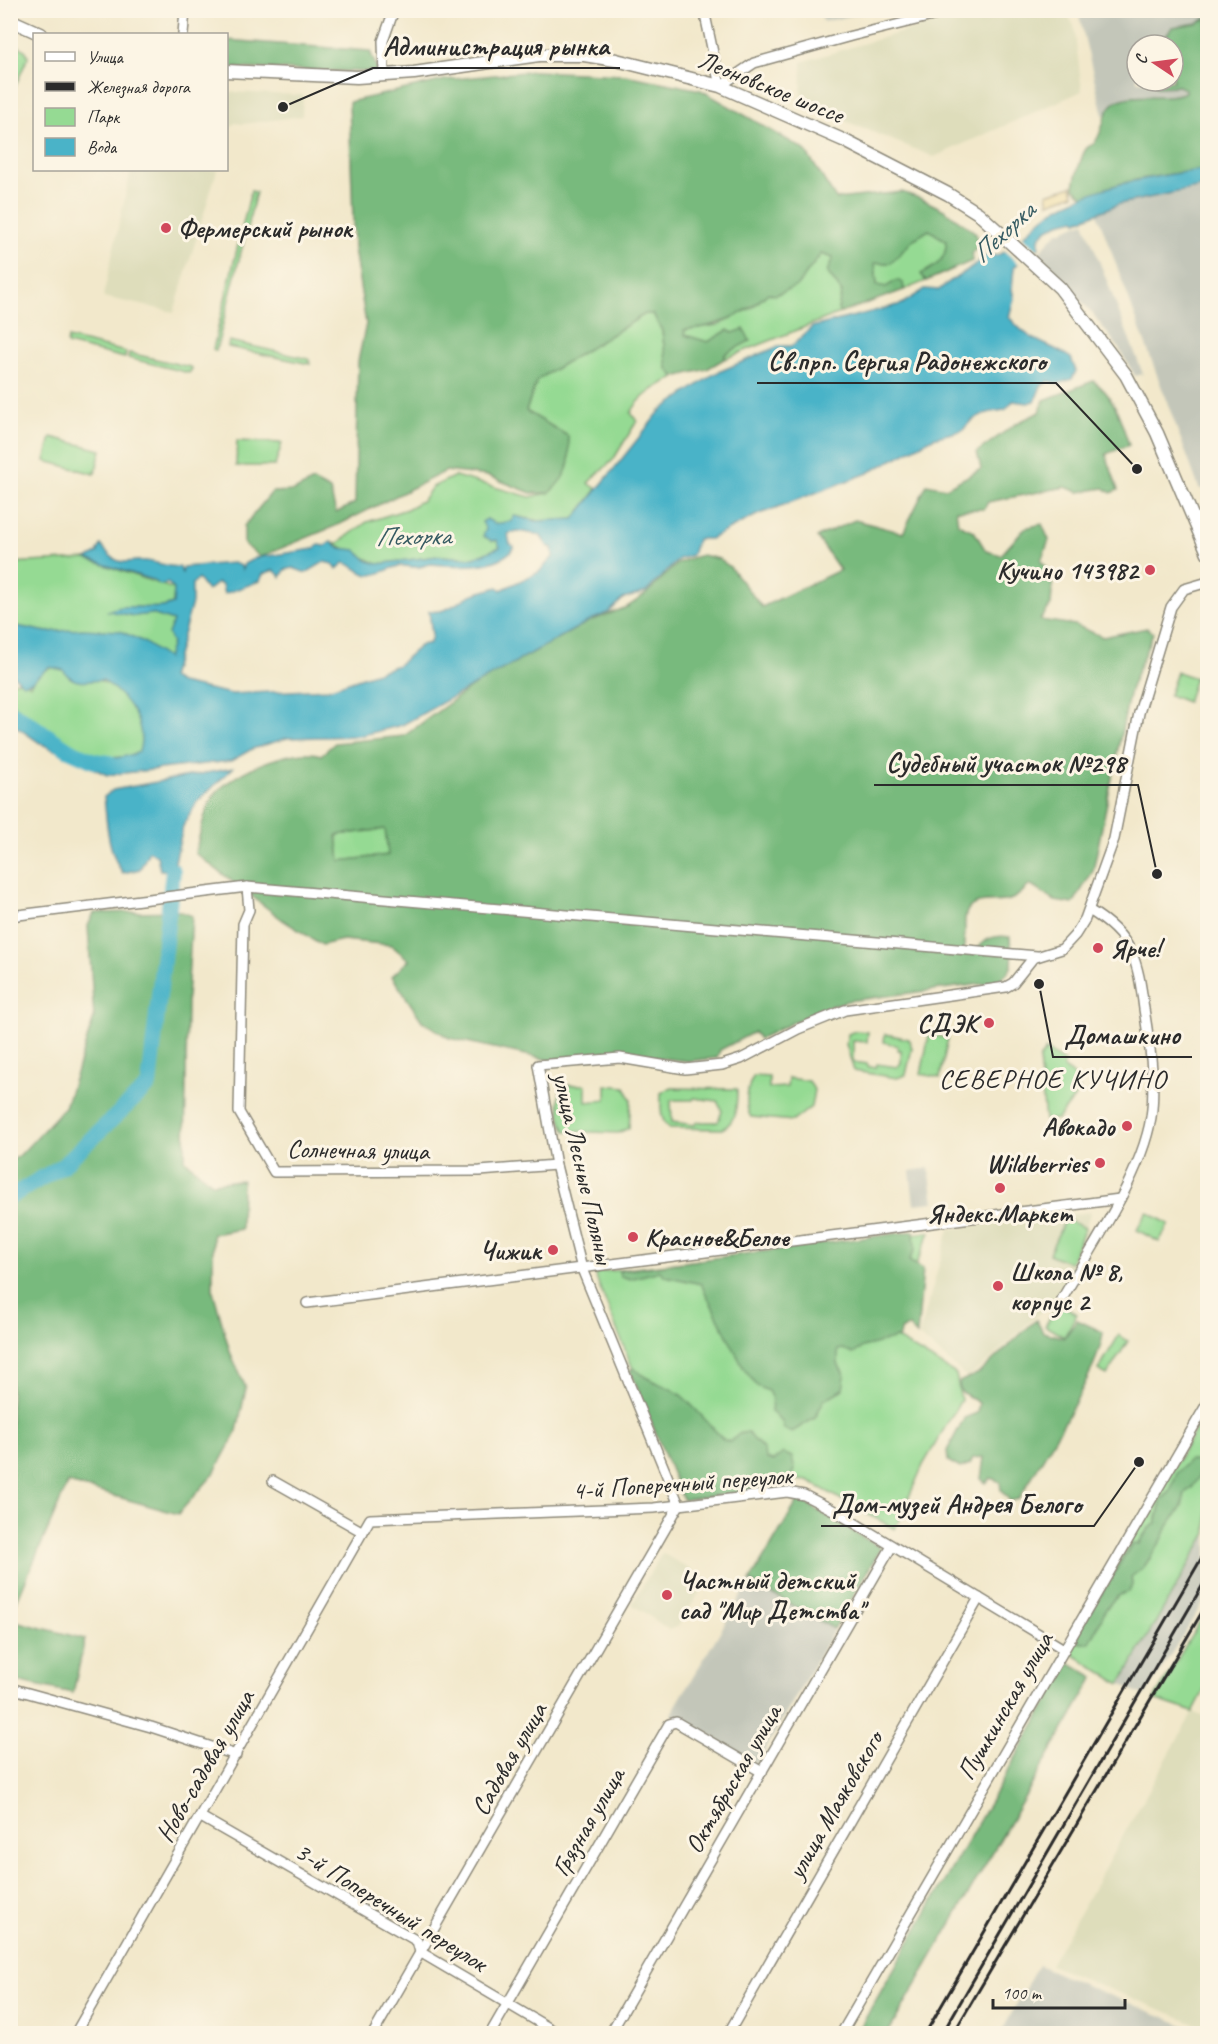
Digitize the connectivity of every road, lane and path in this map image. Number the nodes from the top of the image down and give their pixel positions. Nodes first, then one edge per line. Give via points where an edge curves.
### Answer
1 (185, 10) edge
2 (394, 10) edge
3 (704, 10) edge
4 (957, 10) edge
5 (10, 20) edge
6 (39, 33) edge
7 (183, 33) edge
8 (228, 71) edge
9 (384, 75) junction
10 (720, 86) junction
11 (1208, 553) edge
12 (1208, 582) edge
13 (247, 887) junction
14 (1089, 910) junction
15 (10, 916) edge
16 (1037, 956) junction
17 (556, 1165) junction
18 (1120, 1199) junction
19 (582, 1269) junction
20 (1062, 1299) dead end
21 (307, 1303) dead end
22 (1208, 1402) edge
23 (273, 1480) dead end
24 (679, 1505) junction
25 (370, 1519) joint
26 (363, 1532) junction
27 (892, 1546) junction
28 (979, 1598) junction
29 (1062, 1648) junction
30 (10, 1688) edge
31 (236, 1755) junction
32 (762, 1772) junction
33 (201, 1816) junction
34 (420, 1952) junction
35 (508, 2002) junction
36 (75, 2034) edge
37 (373, 2034) edge
38 (490, 2034) edge
39 (560, 2034) edge
40 (610, 2034) edge
41 (728, 2034) edge
42 (841, 2034) edge

1 - 7 street
2 - 9 street via 383,41
3 - 10 street
4 - 10 street via 754,63
5 - 6 main road
8 - 9 main road, Леоновское шоссе
9 - 10 main road, Леоновское шоссе via 571,54 616,60
10 - 11 main road, Леоновское шоссе via 834,135 913,175 968,207 1034,262 1086,319 1126,375 1157,433
12 - 14 street, улица Лесные Поляны via 1184,590 1171,607 1139,713 1114,839
13 - 15 street
13 - 16 street
13 - 17 street, Солнечная улица via 239,1112 274,1172 480,1171
14 - 16 street, улица Лесные Поляны via 1067,944
14 - 18 street via 1118,931 1136,959 1150,1054 1149,1127
16 - 17 street, улица Лесные Поляны via 1006,987 845,1010 722,1065 686,1069 620,1058 538,1065
17 - 19 street, улица Лесные Поляны
18 - 19 street
18 - 20 street
19 - 21 street
19 - 24 street, улица Лесные Поляны
22 - 29 street, Пушкинская улица
23 - 26 street
24 - 25 street, 4-й Поперечный переулок
24 - 27 street, 4-й Поперечный переулок via 796,1493 810,1497
24 - 34 street, Садовая улица
25 - 26 street, Ново-садовая улица
26 - 31 street, Ново-садовая улица
27 - 28 street, 4-й Поперечный переулок
27 - 32 street, Октябрьская улица
28 - 29 street, 4-й Поперечный переулок
28 - 41 street, улица Маяковского
29 - 42 street, Пушкинская улица
30 - 31 street
31 - 33 street, Ново-садовая улица
32 - 35 street, Грязная улица via 676,1722 669,1724
32 - 40 street, Октябрьская улица
33 - 34 street, 3-й Поперечный переулок via 417,1941
33 - 36 street, Ново-садовая улица
34 - 35 street, 3-й Поперечный переулок
34 - 37 street, Садовая улица
35 - 38 street, Грязная улица
35 - 39 street, 3-й Поперечный переулок

